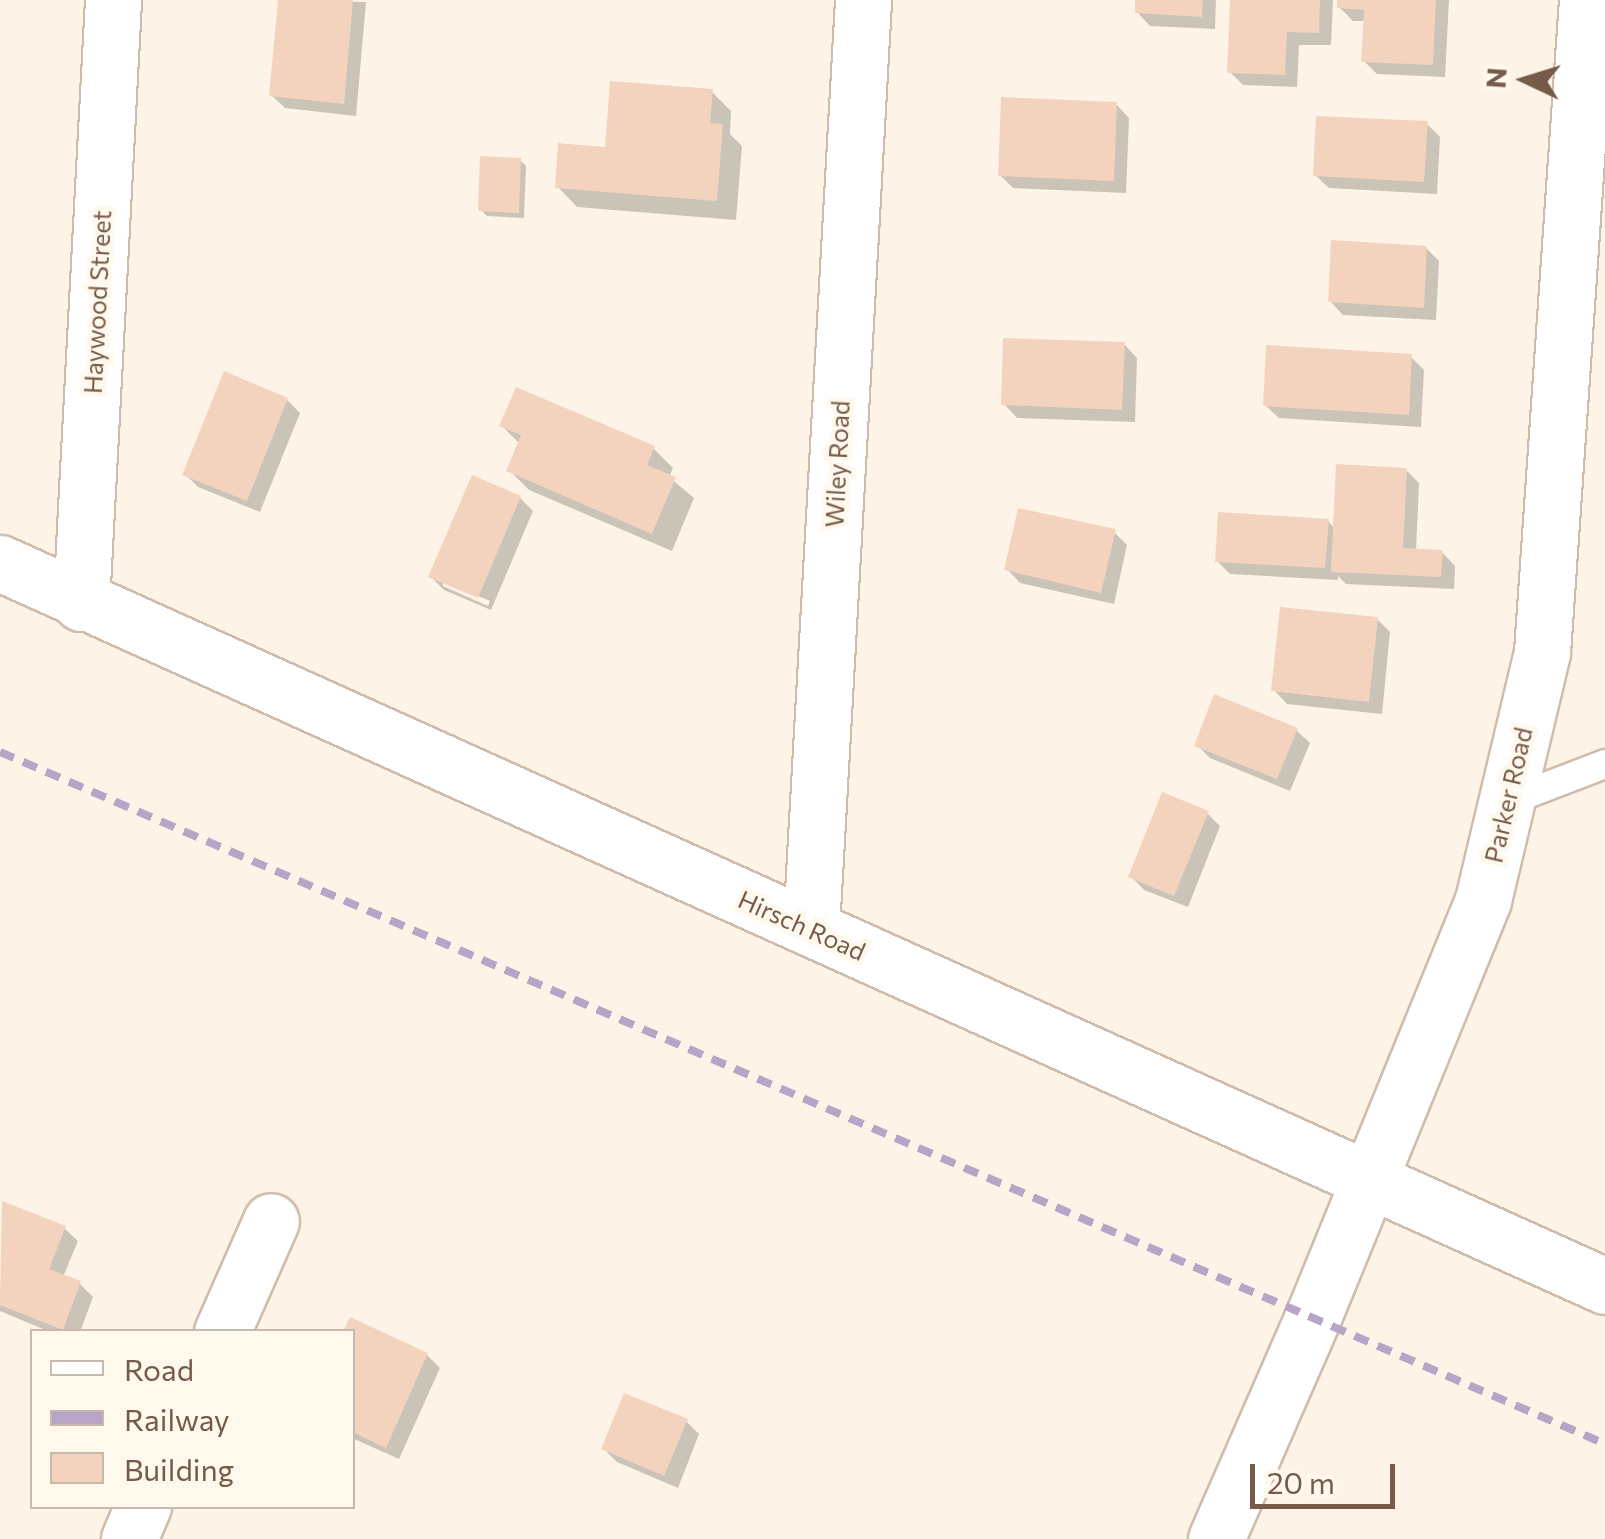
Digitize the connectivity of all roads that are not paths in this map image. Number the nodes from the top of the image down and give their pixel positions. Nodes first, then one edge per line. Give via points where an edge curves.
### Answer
1 (113, 0) edge
2 (864, 0) edge
3 (1587, 0) edge
4 (0, 563) edge
5 (81, 603) junction
6 (1605, 764) edge
7 (1506, 802) junction
8 (811, 928) junction
9 (1369, 1179) junction
10 (271, 1220) dead end
11 (1605, 1286) edge
12 (223, 1329) edge
13 (142, 1509) edge
14 (128, 1539) edge
15 (1216, 1539) edge

1 - 5 main road, Haywood Street
2 - 8 main road, Wiley Road
3 - 7 main road, Parker Road via 1542,652
4 - 5 main road, Hirsch Road
5 - 8 main road, Hirsch Road
6 - 7 lane
7 - 9 main road, Parker Road via 1483,900
8 - 9 main road, Hirsch Road
9 - 11 main road, Hirsch Road
9 - 15 main road, Parker Road
10 - 12 main road
13 - 14 main road

